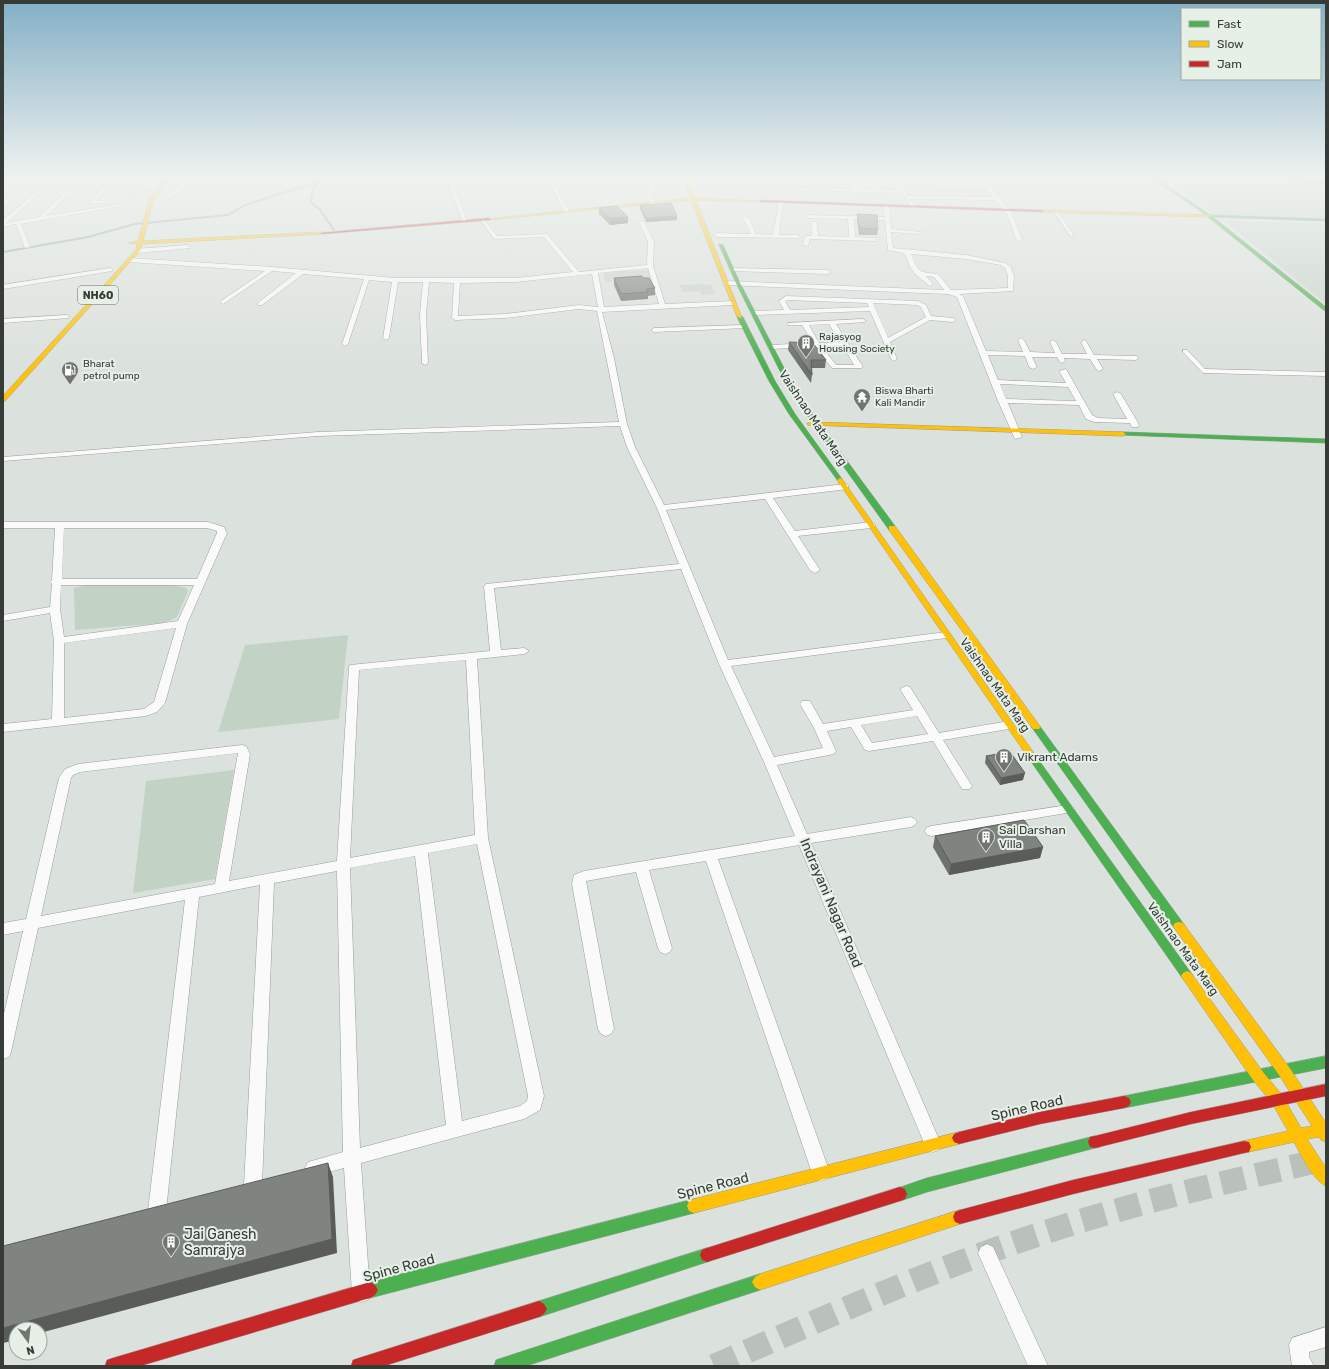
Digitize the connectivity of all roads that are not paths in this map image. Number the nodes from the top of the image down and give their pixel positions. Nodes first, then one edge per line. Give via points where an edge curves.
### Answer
1 (25, 241) edge
2 (164, 241) edge
3 (550, 241) edge
4 (650, 241) edge
5 (710, 241) edge
6 (720, 241) edge
7 (807, 241) edge
8 (889, 241) edge
9 (1240, 241) edge
10 (141, 242) junction
11 (131, 243) joint
12 (806, 245) dead end
13 (27, 247) dead end
14 (188, 247) dead end
15 (137, 251) junction
16 (905, 252) junction
17 (129, 260) junction
18 (650, 266) junction
19 (272, 269) junction
20 (110, 270) junction
21 (732, 270) junction
22 (595, 271) junction
23 (797, 271) junction
24 (302, 272) junction
25 (828, 272) dead end
26 (578, 273) junction
27 (918, 274) junction
28 (367, 278) junction
29 (798, 279) dead end
30 (396, 280) junction
31 (426, 281) junction
32 (457, 281) junction
33 (725, 283) junction
34 (738, 283) junction
35 (930, 284) dead end
36 (3, 286) edge
37 (949, 292) junction
38 (870, 301) junction
39 (224, 302) dead end
40 (733, 303) junction
41 (260, 304) dead end
42 (663, 306) junction
43 (601, 309) junction
44 (872, 309) junction
45 (1326, 310) edge
46 (788, 312) junction
47 (754, 313) junction
48 (67, 317) junction
49 (929, 318) junction
50 (953, 320) dead end
51 (3, 321) edge
52 (863, 321) dead end
53 (831, 322) junction
54 (790, 324) dead end
55 (804, 324) junction
56 (744, 327) junction
57 (880, 328) junction
58 (654, 330) dead end
59 (903, 333) junction
60 (386, 338) dead end
61 (1021, 340) dead end
62 (886, 342) junction
63 (1053, 342) dead end
64 (1084, 342) dead end
65 (345, 344) dead end
66 (843, 344) junction
67 (817, 345) junction
68 (770, 347) junction
69 (1185, 351) dead end
70 (983, 353) junction
71 (1027, 354) junction
72 (1061, 355) junction
73 (1091, 356) junction
74 (1136, 358) dead end
75 (894, 359) dead end
76 (425, 363) dead end
77 (1033, 366) dead end
78 (1099, 369) dead end
79 (1326, 374) edge
80 (996, 382) junction
81 (1070, 385) junction
82 (3, 386) edge
83 (1117, 394) dead end
84 (3, 400) edge
85 (1002, 401) junction
86 (1081, 404) junction
87 (623, 424) junction
88 (801, 427) junction
89 (819, 428) junction
90 (1017, 434) junction
91 (1326, 441) edge
92 (1326, 447) edge
93 (3, 459) edge
94 (845, 487) junction
95 (768, 496) junction
96 (661, 508) junction
97 (3, 525) edge
98 (60, 525) junction
99 (871, 525) junction
100 (792, 534) junction
101 (685, 566) junction
102 (815, 570) dead end
103 (56, 582) junction
104 (200, 582) junction
105 (55, 609) junction
106 (3, 618) edge
107 (182, 624) junction
108 (946, 635) junction
109 (59, 641) junction
110 (524, 651) dead end
111 (496, 653) junction
112 (471, 655) junction
113 (724, 664) junction
114 (906, 689) dead end
115 (806, 704) dead end
116 (920, 712) junction
117 (58, 722) junction
118 (854, 722) junction
119 (1009, 725) junction
120 (3, 728) edge
121 (820, 728) junction
122 (936, 737) junction
123 (770, 762) junction
124 (966, 786) dead end
125 (1072, 800) junction
126 (911, 822) dead end
127 (931, 831) dead end
128 (482, 838) junction
129 (803, 840) junction
130 (421, 851) junction
131 (711, 856) junction
132 (343, 865) junction
133 (641, 867) junction
134 (267, 880) junction
135 (221, 888) junction
136 (193, 892) junction
137 (32, 924) junction
138 (3, 929) edge
139 (665, 948) dead end
140 (606, 1028) dead end
141 (3, 1052) edge
142 (1326, 1062) edge
143 (1284, 1071) junction
144 (1258, 1076) junction
145 (1326, 1090) edge
146 (1301, 1095) junction
147 (1277, 1099) junction
148 (455, 1130) junction
149 (1325, 1132) edge
150 (1298, 1135) junction
151 (933, 1144) junction
152 (352, 1158) junction
153 (299, 1172) edge
154 (821, 1173) junction
155 (1326, 1179) edge
156 (254, 1184) edge
157 (157, 1211) edge
158 (987, 1253) dead end
159 (361, 1292) junction
160 (1326, 1337) edge
161 (113, 1366) edge
162 (359, 1366) edge
163 (502, 1366) edge
164 (1038, 1366) edge
165 (1304, 1366) edge

1 - 13 street
2 - 10 main road
3 - 26 street
4 - 18 street
5 - 33 main road, Vaishnao Mata Marg
6 - 21 main road, Vaishnao Mata Marg
7 - 12 street
8 - 16 street via 890,249
9 - 45 main road
10 - 11 main road
10 - 15 main road, NH60
11 - 20 main road, NH60
14 - 15 street
15 - 17 main road, NH60
16 - 27 street
16 - 37 street via 966,257 1008,267 1011,290
17 - 19 street
17 - 84 main road, NH60
18 - 22 street
18 - 42 street
19 - 24 street
19 - 39 street
20 - 36 street
20 - 48 main road, NH60
21 - 23 street
21 - 34 main road, Vaishnao Mata Marg
22 - 26 street
22 - 43 street, Indrayani Nagar Road
23 - 25 street
23 - 29 street
24 - 28 street
24 - 41 street
26 - 32 street via 516,280
27 - 35 street
27 - 37 street via 936,275
28 - 30 street
28 - 65 street
30 - 31 street
30 - 60 street
31 - 32 street
31 - 76 street via 423,318
32 - 43 street via 456,318 579,307
33 - 34 street
33 - 40 main road, Vaishnao Mata Marg
34 - 37 street
34 - 47 main road, Vaishnao Mata Marg
37 - 70 street via 960,296
38 - 44 street
38 - 46 street via 786,298 782,301
38 - 49 street via 922,304
40 - 42 street
40 - 56 main road, Vaishnao Mata Marg
42 - 43 street
43 - 87 street, Indrayani Nagar Road via 600,316 611,358
44 - 46 street
44 - 57 street
46 - 47 street
47 - 68 main road, Vaishnao Mata Marg
48 - 51 street
48 - 82 main road, NH60
49 - 50 street
49 - 59 street
52 - 53 street
53 - 55 street
53 - 66 street
54 - 55 street
55 - 67 street
56 - 58 street
56 - 88 main road, Vaishnao Mata Marg via 772,381
57 - 59 street
57 - 62 street
59 - 62 street
61 - 71 street
62 - 75 street
63 - 72 street
64 - 73 street
66 - 67 street
66 - 67 street via 859,367 836,368
67 - 68 street
68 - 89 main road, Vaishnao Mata Marg via 794,393
69 - 79 street via 1202,372
70 - 71 street
70 - 80 street
71 - 72 street
71 - 77 street
72 - 73 street
72 - 81 street
73 - 74 street
73 - 78 street
80 - 81 street
80 - 85 street
81 - 86 street
83 - 86 street via 1135,424 1092,419
85 - 86 street
85 - 90 street
87 - 93 street via 318,434
87 - 96 street, Indrayani Nagar Road via 631,447
88 - 89 main road
88 - 94 main road, Vaishnao Mata Marg
89 - 90 main road
89 - 125 main road, Vaishnao Mata Marg
90 - 91 main road
90 - 92 main road
94 - 95 street
94 - 99 main road, Vaishnao Mata Marg
95 - 96 street
95 - 100 street
96 - 101 street, Indrayani Nagar Road
97 - 98 street
98 - 103 street
98 - 104 street via 217,526 222,529 222,533
99 - 100 street
99 - 108 main road, Vaishnao Mata Marg
100 - 102 street
101 - 111 street via 489,586
101 - 113 street, Indrayani Nagar Road
103 - 104 street
103 - 105 street
104 - 107 street
105 - 106 street
105 - 109 street
107 - 109 street
107 - 117 street via 158,703 153,709 146,712
108 - 113 street
108 - 119 main road, Vaishnao Mata Marg
109 - 117 street
110 - 111 street
111 - 112 street
112 - 128 street
112 - 132 street via 354,667
113 - 123 street, Indrayani Nagar Road
114 - 116 street
115 - 121 street
116 - 118 street
116 - 122 street
117 - 120 street
118 - 121 street
118 - 122 street via 869,747
119 - 122 street
119 - 125 main road, Vaishnao Mata Marg
121 - 123 street via 830,751
122 - 124 street
123 - 129 street, Indrayani Nagar Road
125 - 127 street
125 - 143 main road, Vaishnao Mata Marg
125 - 144 main road, Vaishnao Mata Marg
126 - 129 street
128 - 130 street
128 - 148 street via 536,1096 534,1106 524,1112
129 - 131 street
129 - 151 street, Indrayani Nagar Road
130 - 132 street
130 - 148 street
131 - 133 street
131 - 154 street
132 - 134 street
132 - 152 street
133 - 139 street
133 - 140 street via 584,876 580,879
134 - 135 street
134 - 156 street
135 - 136 street
135 - 137 street via 244,754 242,749 78,768 69,772 65,778
136 - 137 street
136 - 157 street
137 - 138 street
137 - 141 street
142 - 143 main road, Spine Road
143 - 144 main road, Spine Road
143 - 146 main road, Vaishnao Mata Marg
144 - 147 main road, Vaishnao Mata Marg
144 - 151 main road, Spine Road via 1040,1118
145 - 146 main road
146 - 147 main road
146 - 149 main road, Vaishnao Mata Marg
147 - 150 main road, Vaishnao Mata Marg
147 - 162 main road via 1043,1154 927,1185
148 - 152 street
149 - 150 main road
150 - 155 main road, Vaishnao Mata Marg
150 - 163 main road via 1081,1185 953,1219
151 - 154 main road, Spine Road
152 - 153 street
152 - 159 street
154 - 159 main road, Spine Road
158 - 164 street
159 - 161 main road, Spine Road
160 - 165 street via 1299,1345 1300,1361

